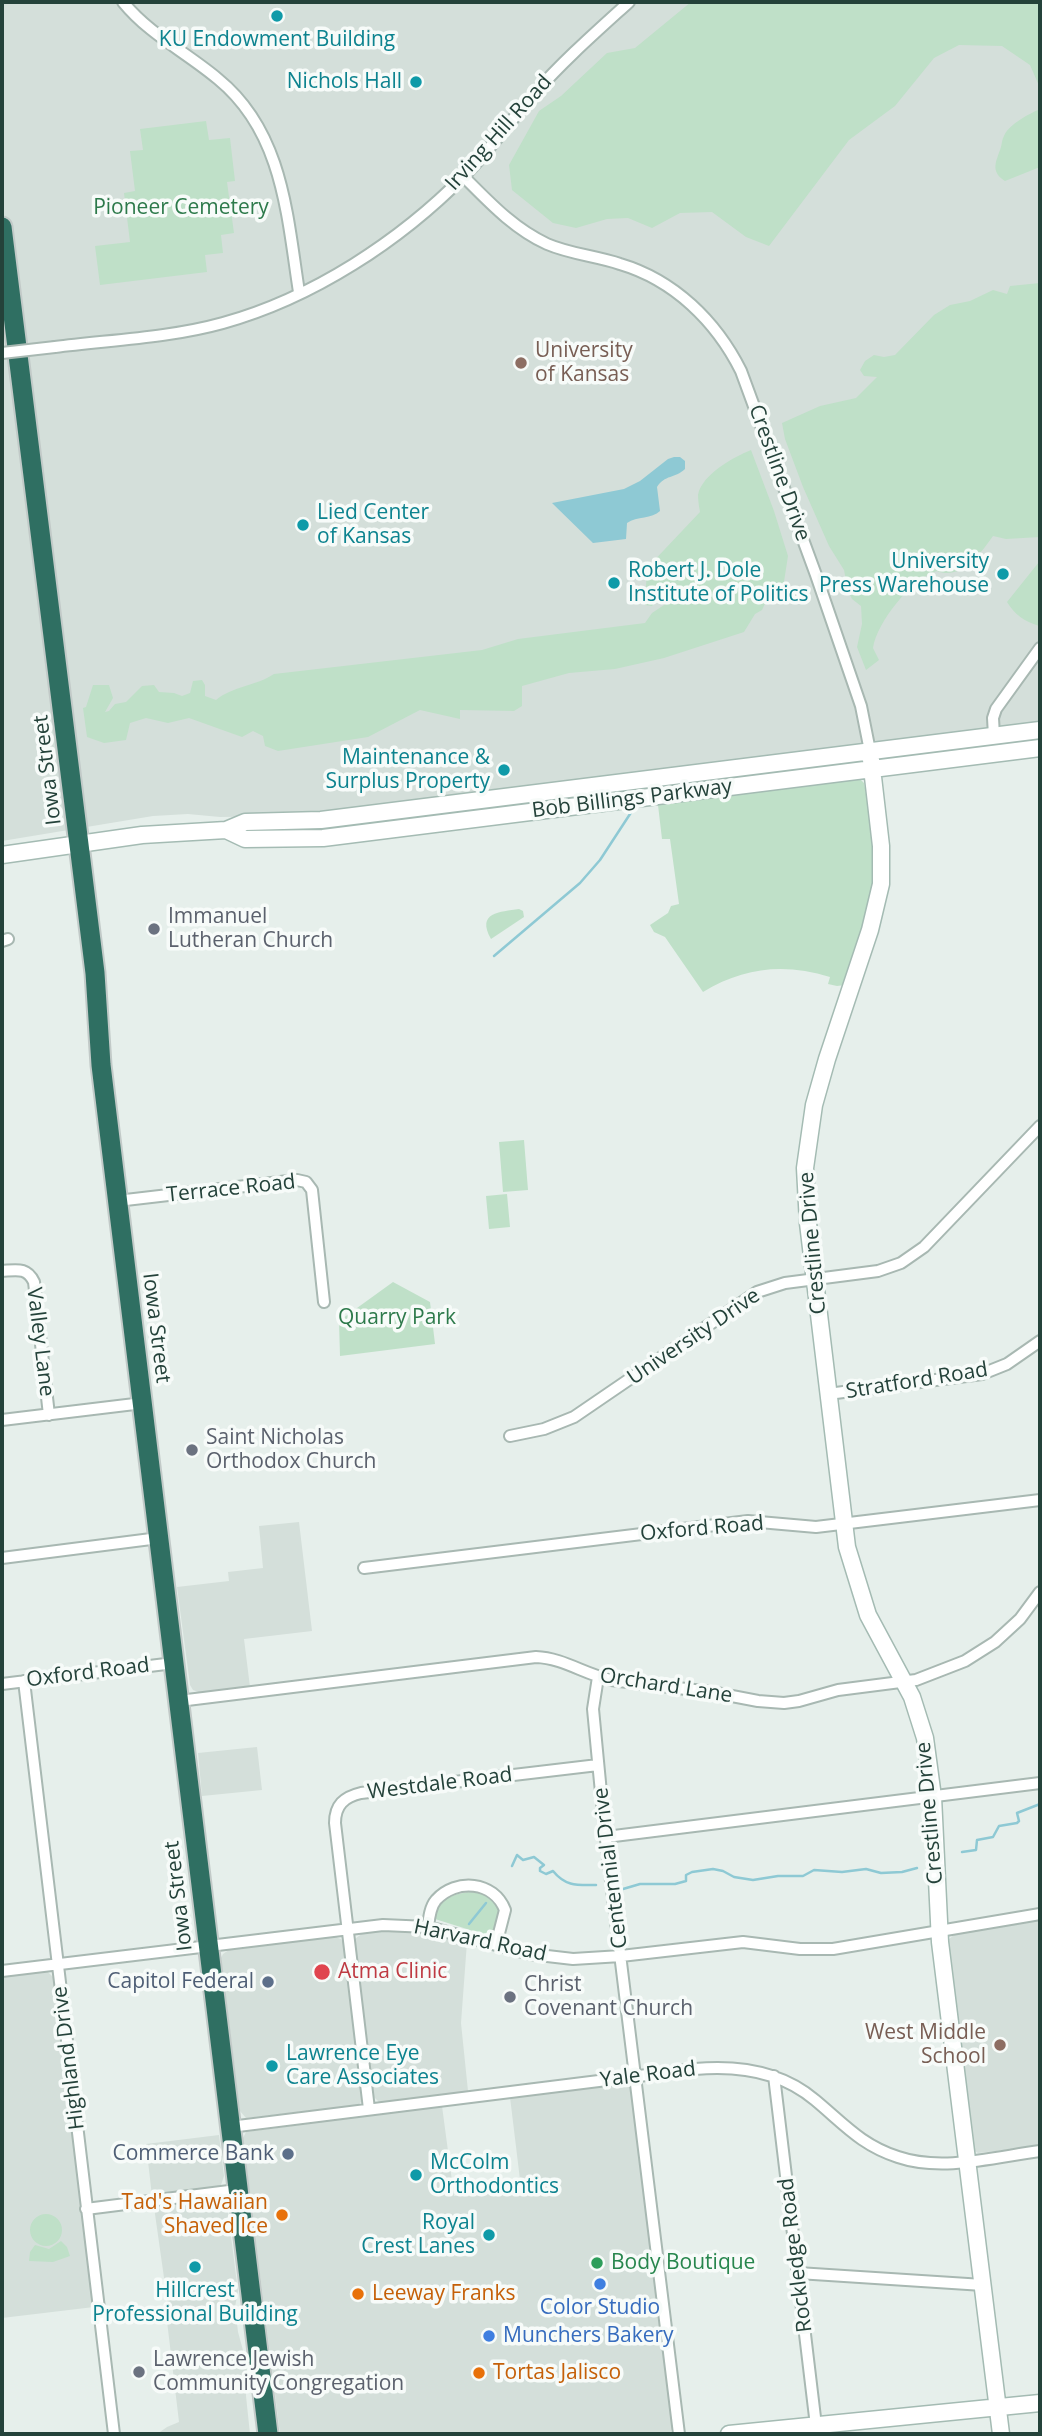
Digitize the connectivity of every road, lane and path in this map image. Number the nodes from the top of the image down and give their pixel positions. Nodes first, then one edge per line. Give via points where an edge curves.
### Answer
1 (123, 2) edge
2 (629, 2) edge
3 (464, 177) junction
4 (2, 227) edge
5 (299, 292) junction
6 (2, 353) edge
7 (1040, 648) edge
8 (1040, 730) edge
9 (995, 736) junction
10 (1040, 748) edge
11 (870, 751) junction
12 (872, 769) junction
13 (226, 830) junction
14 (79, 843) junction
15 (2, 855) edge
16 (1040, 1126) edge
17 (117, 1201) junction
18 (2, 1271) edge
19 (814, 1279) junction
20 (324, 1302) dead end
21 (1040, 1341) edge
22 (828, 1394) junction
23 (143, 1403) junction
24 (49, 1415) junction
25 (2, 1420) edge
26 (510, 1436) dead end
27 (1040, 1500) edge
28 (843, 1524) junction
29 (159, 1538) junction
30 (2, 1558) edge
31 (364, 1568) dead end
32 (1040, 1592) edge
33 (174, 1663) junction
34 (597, 1677) junction
35 (24, 1681) junction
36 (905, 1682) junction
37 (2, 1684) edge
38 (179, 1701) junction
39 (598, 1765) junction
40 (1040, 1783) edge
41 (933, 1797) junction
42 (606, 1837) junction
43 (1040, 1914) edge
44 (428, 1927) junction
45 (348, 1928) junction
46 (939, 1931) junction
47 (496, 1945) junction
48 (207, 1946) junction
49 (621, 1956) junction
50 (57, 1964) junction
51 (2, 1971) edge
52 (636, 2076) junction
53 (775, 2076) junction
54 (369, 2109) junction
55 (230, 2127) junction
56 (1040, 2151) edge
57 (968, 2161) junction
58 (237, 2190) junction
59 (86, 2209) junction
60 (798, 2273) junction
61 (983, 2285) junction
62 (1040, 2403) edge
63 (998, 2407) junction
64 (817, 2429) edge
65 (114, 2434) edge
66 (268, 2434) edge
67 (679, 2434) edge
68 (729, 2434) edge
69 (1001, 2434) edge

1 - 5 street via 160,38 219,79 256,122 280,177
2 - 3 street, Irving Hill Road via 555,71
3 - 5 street, Irving Hill Road via 383,243
3 - 11 street, Crestline Drive via 532,236 565,251 632,268 667,286 701,313 727,345 741,371 816,575 861,706
4 - 14 highway, Iowa Street
5 - 6 street, Irving Hill Road, bridge via 212,326
7 - 9 street via 996,709
8 - 9 street, Bob Billings Parkway
9 - 11 street, Bob Billings Parkway
10 - 12 street, Bob Billings Parkway
11 - 12 street, Crestline Drive
11 - 13 street, Bob Billings Parkway via 321,820 245,822
12 - 13 street, Bob Billings Parkway via 323,838 244,839
12 - 19 street, Crestline Drive via 881,846 878,901 817,1090 807,1144 806,1195
13 - 14 street, Bob Billings Parkway
14 - 15 street, Bob Billings Parkway
14 - 17 highway, Iowa Street
16 - 19 street, University Drive via 918,1252 885,1269
17 - 20 street, Terrace Road via 306,1182 312,1190
17 - 23 highway, Iowa Street
18 - 24 street, Valley Lane via 22,1269 34,1282
19 - 22 street, Crestline Drive
19 - 26 street, University Drive via 757,1292 574,1417
21 - 22 street, Stratford Road via 1007,1364 982,1374
22 - 28 street, Crestline Drive
23 - 24 street
23 - 29 highway, Iowa Street
24 - 25 street
27 - 28 street, Oxford Road
28 - 31 street, Oxford Road via 806,1527 748,1521
28 - 36 street, Crestline Drive via 864,1604
29 - 30 street
29 - 33 highway, Iowa Street
32 - 36 street, Orchard Lane via 995,1642 946,1670
33 - 35 street, Oxford Road
33 - 38 highway, Iowa Street
34 - 36 street, Orchard Lane via 773,1703
34 - 38 street, Orchard Lane via 561,1661 536,1657
34 - 39 street, Centennial Drive via 593,1709
35 - 37 street, Oxford Road
35 - 50 street, Highland Drive
36 - 41 street, Crestline Drive via 924,1730
38 - 48 highway, Iowa Street
39 - 42 street, Centennial Drive
39 - 45 street, Westdale Road via 347,1797 337,1808 335,1822
40 - 41 street
41 - 42 street
41 - 46 street, Crestline Drive
42 - 49 street, Centennial Drive
43 - 46 street, Harvard Road
44 - 45 street, Harvard Road via 383,1924
44 - 47 street, Harvard Road
44 - 47 street via 433,1905 445,1893 484,1887 498,1896 505,1910
45 - 48 street, Harvard Road
45 - 54 street, Westdale Road
46 - 49 street, Harvard Road via 833,1949 743,1942
46 - 57 street, Crestline Drive
47 - 49 street, Harvard Road via 560,1958
48 - 50 street, Harvard Road
48 - 55 highway, Iowa Street
49 - 52 street, Centennial Drive
50 - 51 street, Harvard Road
50 - 59 street, Highland Drive
52 - 53 street, Yale Road via 727,2068
52 - 54 street, Yale Road
52 - 67 street, Centennial Drive
53 - 57 street, Yale Road via 806,2092 844,2128 884,2152 914,2161
53 - 60 street, Rockledge Road
54 - 55 street, Yale Road
55 - 58 highway, Iowa Street
56 - 57 street, Yale Road
57 - 61 street, Crestline Drive
58 - 59 street
58 - 66 highway, Iowa Street
59 - 65 street, Highland Drive
60 - 61 street
60 - 64 street, Rockledge Road
61 - 63 street, Crestline Drive
62 - 63 street
63 - 64 street
63 - 69 street, Crestline Drive
64 - 68 street

